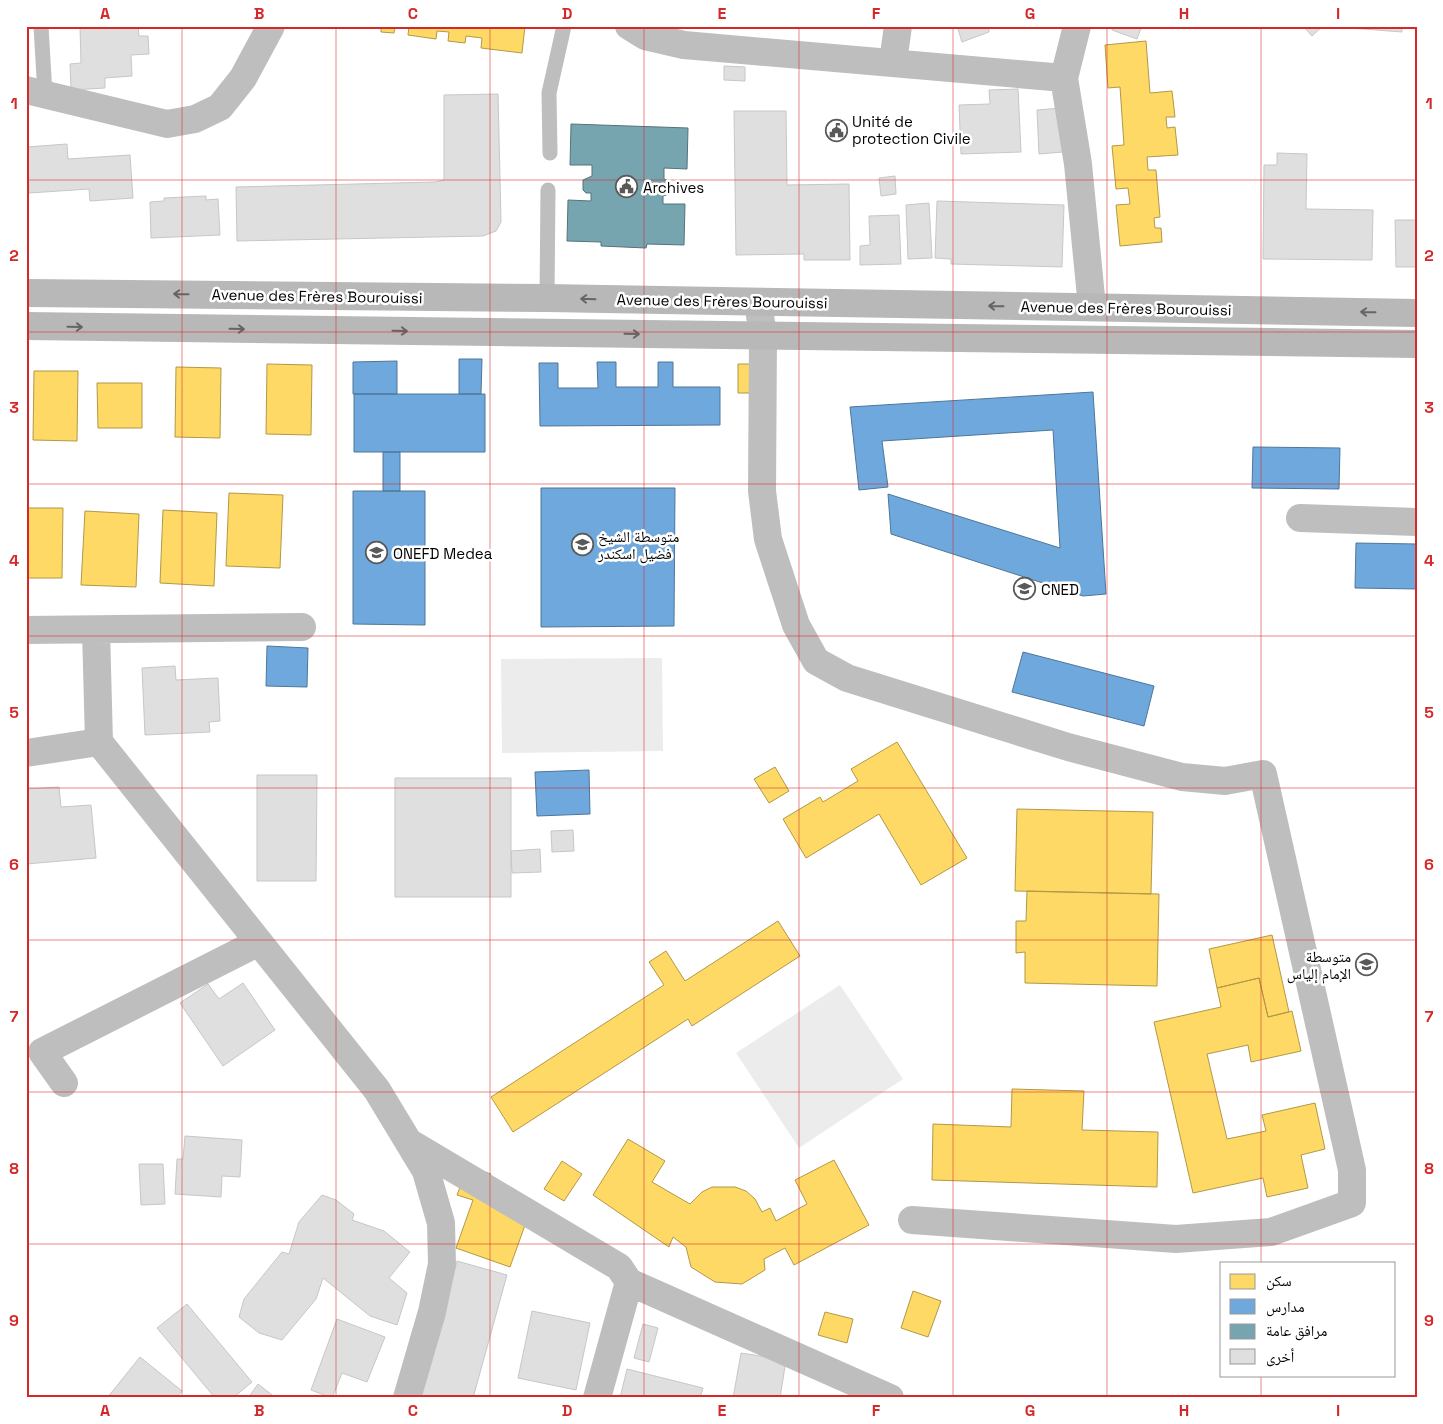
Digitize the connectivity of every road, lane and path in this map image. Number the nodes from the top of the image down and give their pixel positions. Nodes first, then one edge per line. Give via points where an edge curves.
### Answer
1 (41, 26) edge
2 (272, 26) edge
3 (564, 26) edge
4 (629, 26) edge
5 (898, 26) edge
6 (1077, 26) edge
7 (893, 62) junction
8 (1064, 78) junction
9 (36, 92) edge
10 (550, 153) dead end
11 (548, 190) dead end
12 (26, 293) edge
13 (547, 298) junction
14 (758, 302) junction
15 (1092, 308) junction
16 (1417, 313) edge
17 (26, 326) edge
18 (763, 336) junction
19 (1417, 344) edge
20 (1300, 518) dead end
21 (1417, 522) edge
22 (302, 628) dead end
23 (26, 630) edge
24 (96, 630) junction
25 (99, 742) junction
26 (26, 753) edge
27 (259, 942) junction
28 (64, 1084) dead end
29 (409, 1142) junction
30 (912, 1220) dead end
31 (629, 1282) junction
32 (407, 1398) edge
33 (597, 1398) edge
34 (890, 1398) edge

1 - 9 lane
2 - 9 street via 243,78 220,107 195,119 167,124
3 - 10 lane via 549,93
4 - 7 street via 645,36 684,45
5 - 7 street
6 - 8 street
7 - 8 street
8 - 15 street via 1078,164
11 - 13 lane
13 -> 12 main road, Avenue des Frères Bourouissi
14 -> 13 main road, Avenue des Frères Bourouissi
15 -> 14 main road, Avenue des Frères Bourouissi
14 - 18 street
16 -> 15 main road, Avenue des Frères Bourouissi
17 -> 18 main road
18 - 19 main road
18 - 30 street via 762,491 768,540 796,625 816,661 847,678 1068,747 1173,775 1225,781 1264,774 1352,1170 1352,1203 1270,1232 1176,1239
20 - 21 street
22 - 24 street
23 - 24 street
24 - 25 street
25 - 26 street
25 - 27 street
27 - 28 street via 42,1052
27 - 29 street via 377,1090
29 - 31 street via 619,1267
29 - 32 street via 426,1171 441,1223 442,1264
31 - 33 street
31 - 34 street

